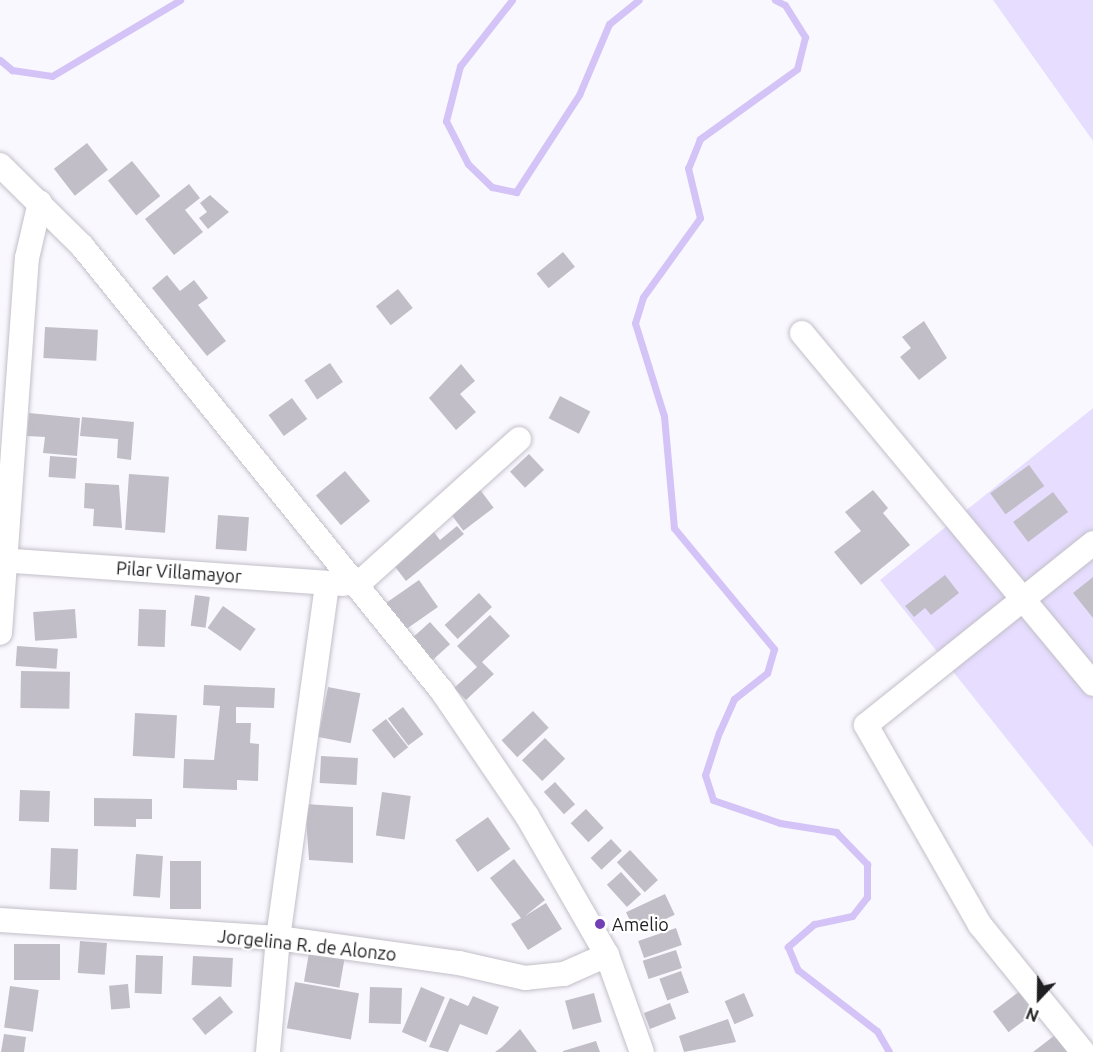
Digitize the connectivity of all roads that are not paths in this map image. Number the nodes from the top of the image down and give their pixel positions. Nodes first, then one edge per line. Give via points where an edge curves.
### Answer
1 (0, 165) edge
2 (40, 202) junction
3 (802, 333) dead end
4 (519, 439) dead end
5 (1093, 543) edge
6 (3, 560) edge
7 (327, 583) junction
8 (357, 585) junction
9 (1023, 599) junction
10 (0, 633) edge
11 (1093, 684) edge
12 (0, 920) edge
13 (278, 938) junction
14 (607, 955) junction
15 (268, 1052) edge
16 (642, 1052) edge
17 (1083, 1052) edge

1 - 2 street
2 - 6 street via 27,258
2 - 8 street via 82,246
3 - 9 street
4 - 8 street
5 - 9 street
6 - 7 street, Pilar Villamayor
6 - 10 street
7 - 8 street, Pilar Villamayor
7 - 13 street
8 - 14 street via 442,691 527,816
9 - 11 street
9 - 17 street via 866,725 980,926
12 - 13 street, Jorgelina R. de Alonzo
13 - 14 street, Jorgelina R. de Alonzo via 459,963 525,978 564,974
13 - 15 street
14 - 16 street

